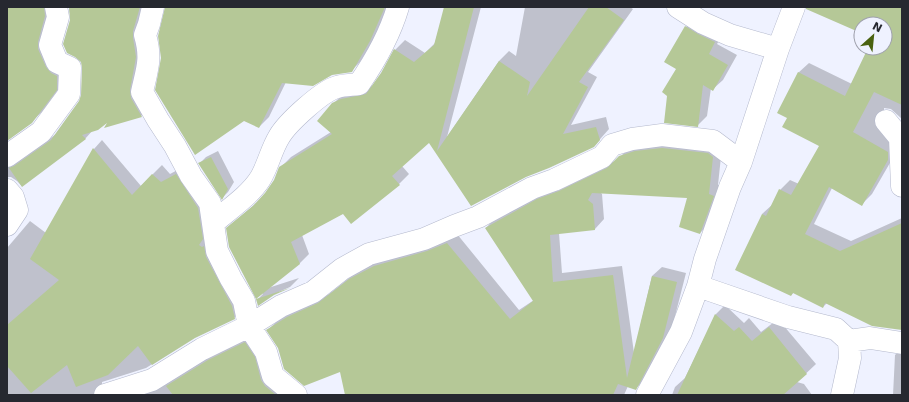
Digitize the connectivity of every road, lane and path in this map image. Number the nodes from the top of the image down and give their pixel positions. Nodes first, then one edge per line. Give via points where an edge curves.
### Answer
1 (56, 7) edge
2 (153, 7) edge
3 (398, 7) edge
4 (678, 7) edge
5 (794, 7) edge
6 (778, 49) junction
7 (886, 121) dead end
8 (7, 156) edge
9 (741, 162) junction
10 (902, 186) edge
11 (7, 190) edge
12 (213, 223) junction
13 (7, 225) edge
14 (698, 286) junction
15 (249, 326) junction
16 (849, 341) junction
17 (902, 343) edge
18 (105, 395) edge
19 (296, 395) edge
20 (647, 395) edge
21 (842, 395) edge

1 - 8 street via 58,17 50,45 56,62 70,68 69,94 41,132
2 - 12 street via 145,35 149,47 149,60 142,92 191,176 210,203
3 - 12 street via 373,64 358,84 330,90 286,127 278,138 260,179 245,196
4 - 6 street via 703,23 730,35
5 - 6 street
6 - 9 street
7 - 10 street via 900,138
9 - 14 street via 705,259
9 - 15 street via 713,141 662,135 612,145 602,157 532,188 478,217 424,240 368,254 342,269 313,292 281,306
11 - 13 street via 13,197 16,210
12 - 15 street via 217,250 244,301
14 - 16 street via 788,317 836,329
14 - 20 street via 681,332
15 - 18 street via 202,349 152,380
15 - 19 street via 266,352 273,376
16 - 17 street via 870,338
16 - 21 street via 850,358

